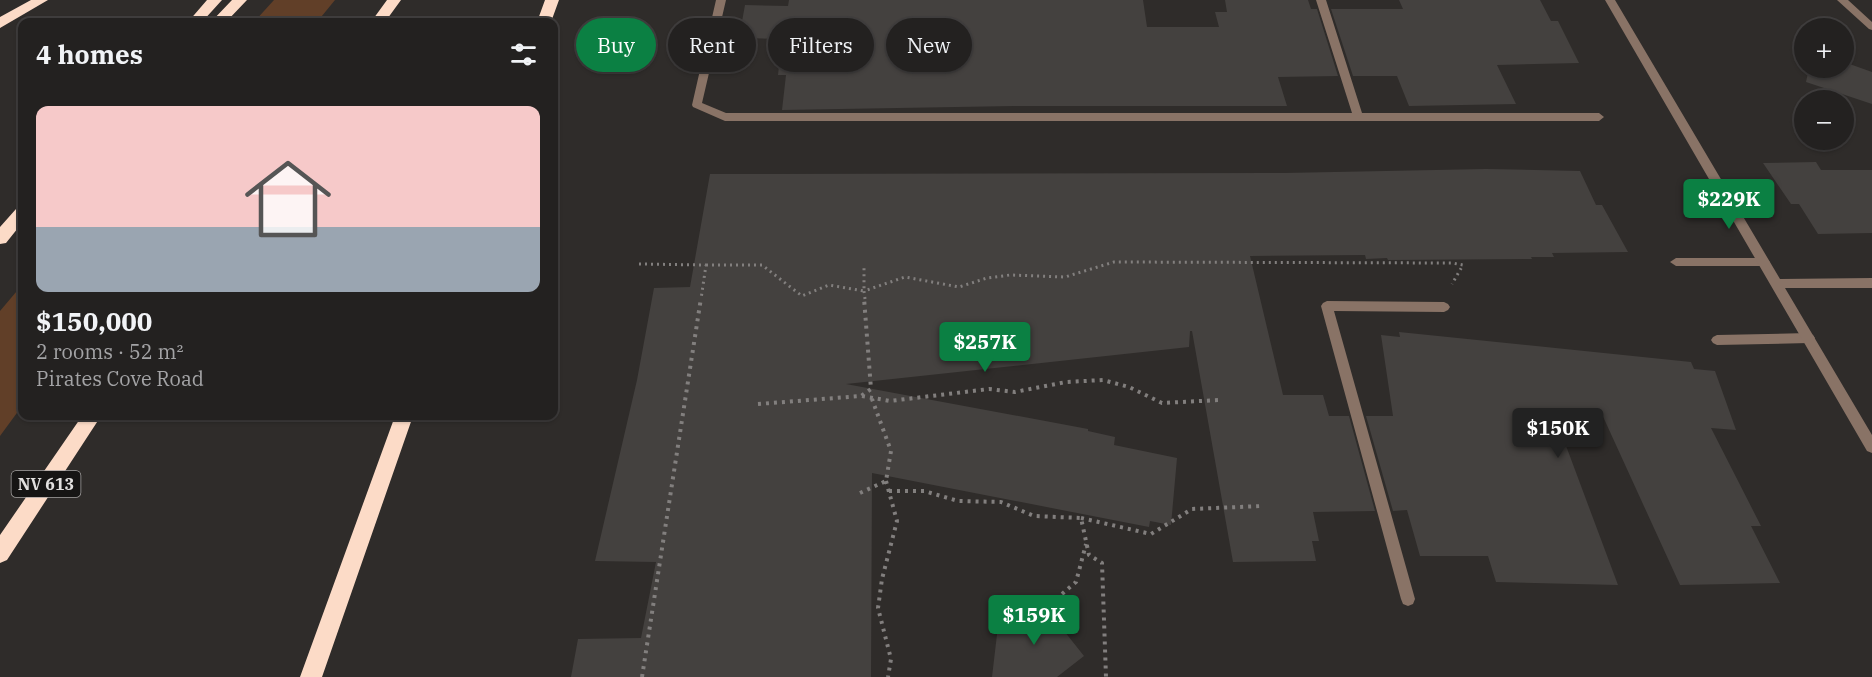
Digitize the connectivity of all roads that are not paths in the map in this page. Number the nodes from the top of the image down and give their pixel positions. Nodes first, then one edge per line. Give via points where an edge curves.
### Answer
1 (41, 0) edge
2 (215, 0) edge
3 (240, 0) edge
4 (394, 0) edge
5 (552, 0) edge
6 (721, 0) edge
7 (1321, 0) edge
8 (1610, 0) edge
9 (1842, 0) edge
10 (199, 18) edge
11 (222, 18) edge
12 (381, 18) edge
13 (545, 18) edge
14 (0, 23) edge
15 (1872, 27) edge
16 (1358, 116) junction
17 (1599, 117) dead end
18 (18, 218) edge
19 (18, 232) edge
20 (0, 238) edge
21 (0, 251) edge
22 (1676, 262) dead end
23 (1764, 262) junction
24 (1872, 283) edge
25 (1777, 284) junction
26 (1444, 307) road end
27 (1809, 338) junction
28 (1717, 340) dead end
29 (89, 420) edge
30 (403, 420) edge
31 (1872, 447) edge
32 (0, 553) edge
33 (1408, 599) dead end
34 (310, 677) edge

1 - 14 highway
2 - 10 highway
3 - 11 highway
4 - 12 highway
5 - 13 highway
6 - 16 street via 697,105 725,117
7 - 16 street
8 - 23 street
9 - 15 street
16 - 17 street
18 - 20 highway
19 - 21 highway
22 - 23 street
23 - 25 street
24 - 25 street
25 - 27 street
26 - 33 street via 1327,306
27 - 28 street
27 - 31 street
29 - 32 highway, NV 613
30 - 34 highway

